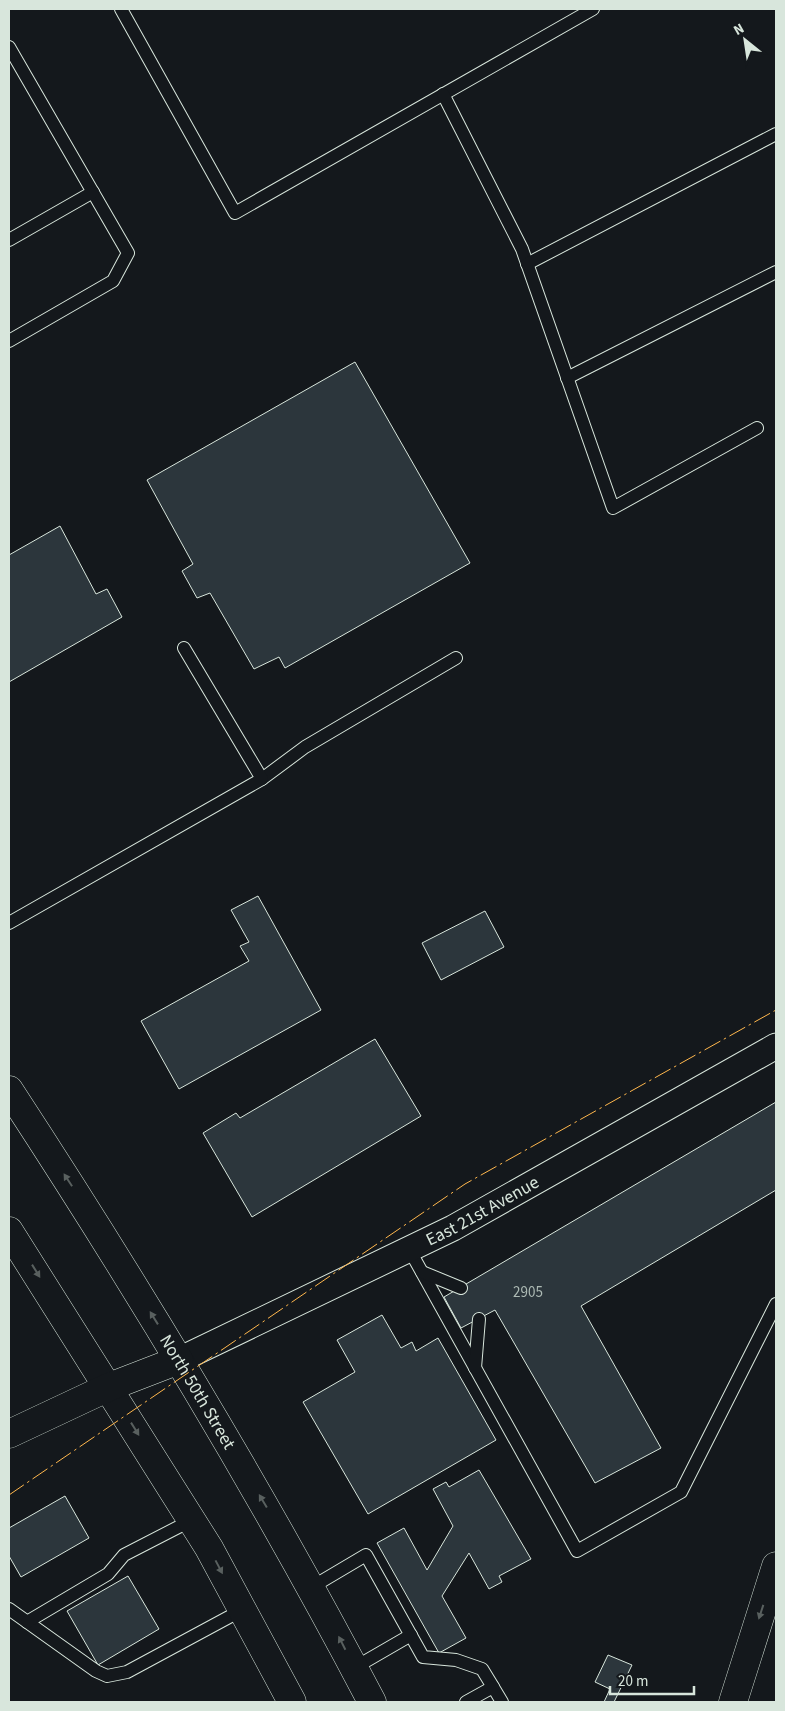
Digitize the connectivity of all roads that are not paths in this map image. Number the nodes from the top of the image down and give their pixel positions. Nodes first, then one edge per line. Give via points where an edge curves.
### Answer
1 (120, 9) edge
2 (593, 9) edge
3 (9, 47) edge
4 (12, 60) edge
5 (443, 94) junction
6 (776, 134) edge
7 (93, 192) junction
8 (9, 240) edge
9 (527, 264) junction
10 (776, 272) edge
11 (9, 341) edge
12 (567, 378) junction
13 (757, 428) dead end
14 (184, 648) dead end
15 (456, 658) dead end
16 (262, 779) junction
17 (9, 924) edge
18 (776, 1046) edge
19 (9, 1090) edge
20 (9, 1231) edge
21 (409, 1249) junction
22 (422, 1272) junction
23 (461, 1288) dead end
24 (776, 1304) edge
25 (478, 1319) dead end
26 (179, 1360) junction
27 (475, 1368) junction
28 (110, 1387) junction
29 (9, 1434) edge
30 (192, 1520) junction
31 (776, 1566) edge
32 (312, 1587) junction
33 (9, 1609) edge
34 (242, 1610) junction
35 (27, 1622) junction
36 (411, 1636) junction
37 (354, 1668) junction
38 (494, 1687) junction
39 (292, 1702) edge
40 (372, 1702) edge
41 (466, 1702) edge
42 (502, 1702) edge
43 (733, 1702) edge

1 - 5 lane via 235,212
2 - 5 lane
3 - 4 lane
4 - 7 lane
5 - 9 lane
6 - 9 lane
7 - 8 lane
7 - 11 lane via 128,253 113,281
9 - 12 lane
10 - 12 lane
12 - 13 lane via 613,508
14 - 16 lane
15 - 16 lane via 305,747
16 - 17 lane
18 - 21 street, East 21st Avenue via 453,1228
26 -> 19 main road, North 50th Street
20 -> 28 main road
21 - 22 lane
21 - 26 street, East 21st Avenue
22 - 23 lane
22 - 27 lane
24 - 27 lane via 681,1492 577,1551
25 - 27 lane
26 - 28 main road
32 -> 26 main road, North 50th Street
28 - 29 main road
28 -> 30 main road
30 -> 34 main road
30 - 35 lane via 124,1554 108,1574
31 -> 43 main road
32 - 36 lane via 366,1555
37 -> 32 main road, North 50th Street
33 - 35 lane
34 - 35 lane via 127,1672 107,1676
34 - 39 main road
36 - 37 lane
36 - 38 lane via 423,1656 456,1660 482,1669
37 - 40 main road, North 50th Street
38 - 41 lane
38 - 42 lane

